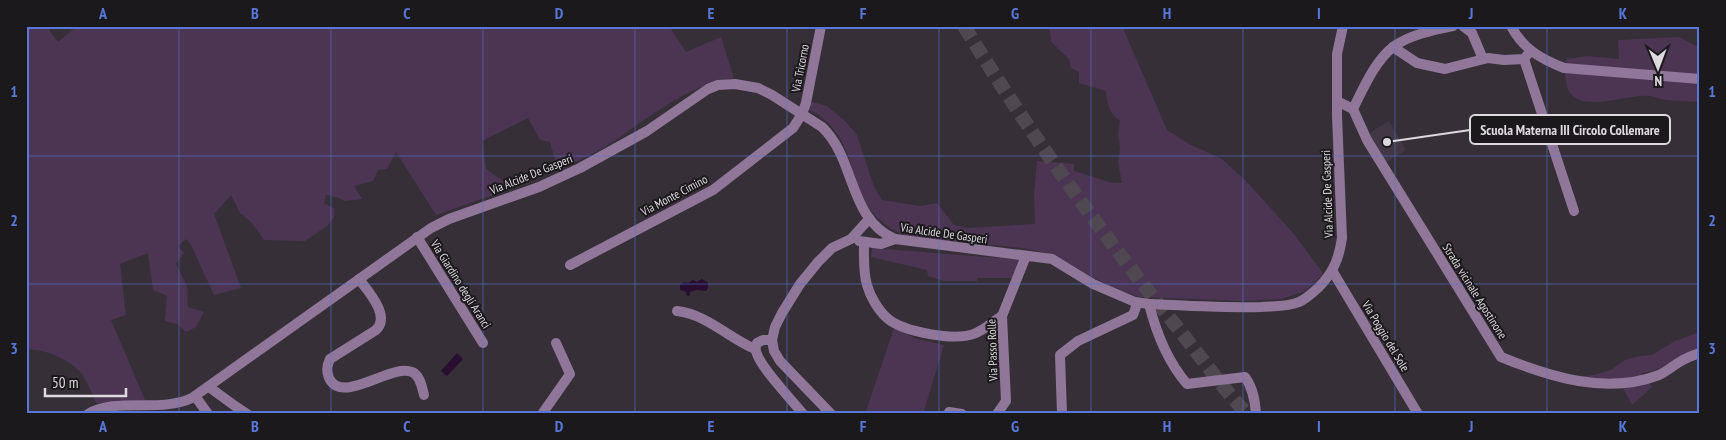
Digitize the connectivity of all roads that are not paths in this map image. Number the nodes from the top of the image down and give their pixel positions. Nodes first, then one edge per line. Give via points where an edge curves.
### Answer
1 (821, 26) edge
2 (1343, 26) edge
3 (1452, 26) edge
4 (1463, 26) edge
5 (1511, 26) edge
6 (1393, 47) junction
7 (1527, 55) junction
8 (1483, 59) junction
9 (1700, 78) edge
10 (1337, 100) junction
11 (1353, 110) junction
12 (802, 114) junction
13 (1574, 211) dead end
14 (869, 219) junction
15 (417, 237) junction
16 (851, 239) junction
17 (895, 239) junction
18 (864, 242) junction
19 (1026, 256) junction
20 (570, 265) dead end
21 (1333, 272) junction
22 (360, 279) junction
23 (1135, 302) junction
24 (1149, 304) junction
25 (677, 312) dead end
26 (1002, 316) junction
27 (772, 340) junction
28 (483, 343) dead end
29 (556, 343) dead end
30 (755, 349) junction
31 (1700, 354) edge
32 (209, 387) junction
33 (424, 395) dead end
34 (196, 396) junction
35 (949, 412) dead end
36 (88, 414) edge
37 (208, 414) edge
38 (248, 414) edge
39 (542, 414) edge
40 (803, 414) edge
41 (831, 414) edge
42 (962, 414) edge
43 (997, 414) edge
44 (1062, 414) edge
45 (1256, 414) edge
46 (1418, 414) edge

1 - 12 street, Via Tricorno
2 - 10 street, Via Alcide De Gasperi via 1337,54
3 - 6 street via 1411,37
4 - 8 street via 1472,33
5 - 7 street
6 - 8 street via 1417,63 1445,69
6 - 11 street via 1369,75
7 - 8 street via 1504,60
7 - 9 street via 1564,68
7 - 13 street
10 - 11 street
10 - 21 street, Via Alcide De Gasperi via 1342,238
11 - 31 street, Strada vicinale Agostinone via 1367,140 1501,357 1530,370 1566,380 1595,383 1631,382 1660,374 1686,358
12 - 14 street, Via Alcide De Gasperi via 819,124 832,138 860,206
12 - 15 street, Via Alcide De Gasperi via 753,87 735,84 713,87 647,131 580,168 532,190 443,222
12 - 20 street, Via Monte Cimino via 792,128 713,190
14 - 16 street
14 - 17 street, Via Alcide De Gasperi via 883,233
15 - 22 street, Via Alcide De Gasperi
15 - 28 street, Via Giardino degli Aranci
16 - 18 street
16 - 27 street via 827,253 806,277 779,318
17 - 18 street via 881,244
17 - 19 street, Via Alcide De Gasperi
18 - 26 street via 867,285 880,311 896,323 936,335 963,336 975,333
19 - 23 street, Via Alcide De Gasperi via 1052,259 1093,284
19 - 26 street, Via Passo Rolle
21 - 24 street, Via Alcide De Gasperi via 1309,296 1289,304 1248,307
21 - 46 street, Via Poggio del Sole
22 - 32 street, Via Alcide De Gasperi
22 - 33 street via 380,313 381,324 330,359 327,365 329,378 337,386 346,387 409,371 418,377
23 - 24 street, Via Alcide De Gasperi
23 - 44 street via 1133,316 1078,341 1060,355
24 - 45 street via 1154,325 1177,373 1187,384 1245,377 1255,400
25 - 30 street via 700,318
26 - 43 street, Via Passo Rolle via 1006,401
27 - 30 street via 760,341
27 - 41 street via 780,361
29 - 39 street via 570,374
30 - 40 street via 762,363
32 - 34 street, Via Alcide De Gasperi
32 - 38 street
34 - 36 street, Via Alcide De Gasperi via 176,404 98,409
34 - 37 street
35 - 42 street

